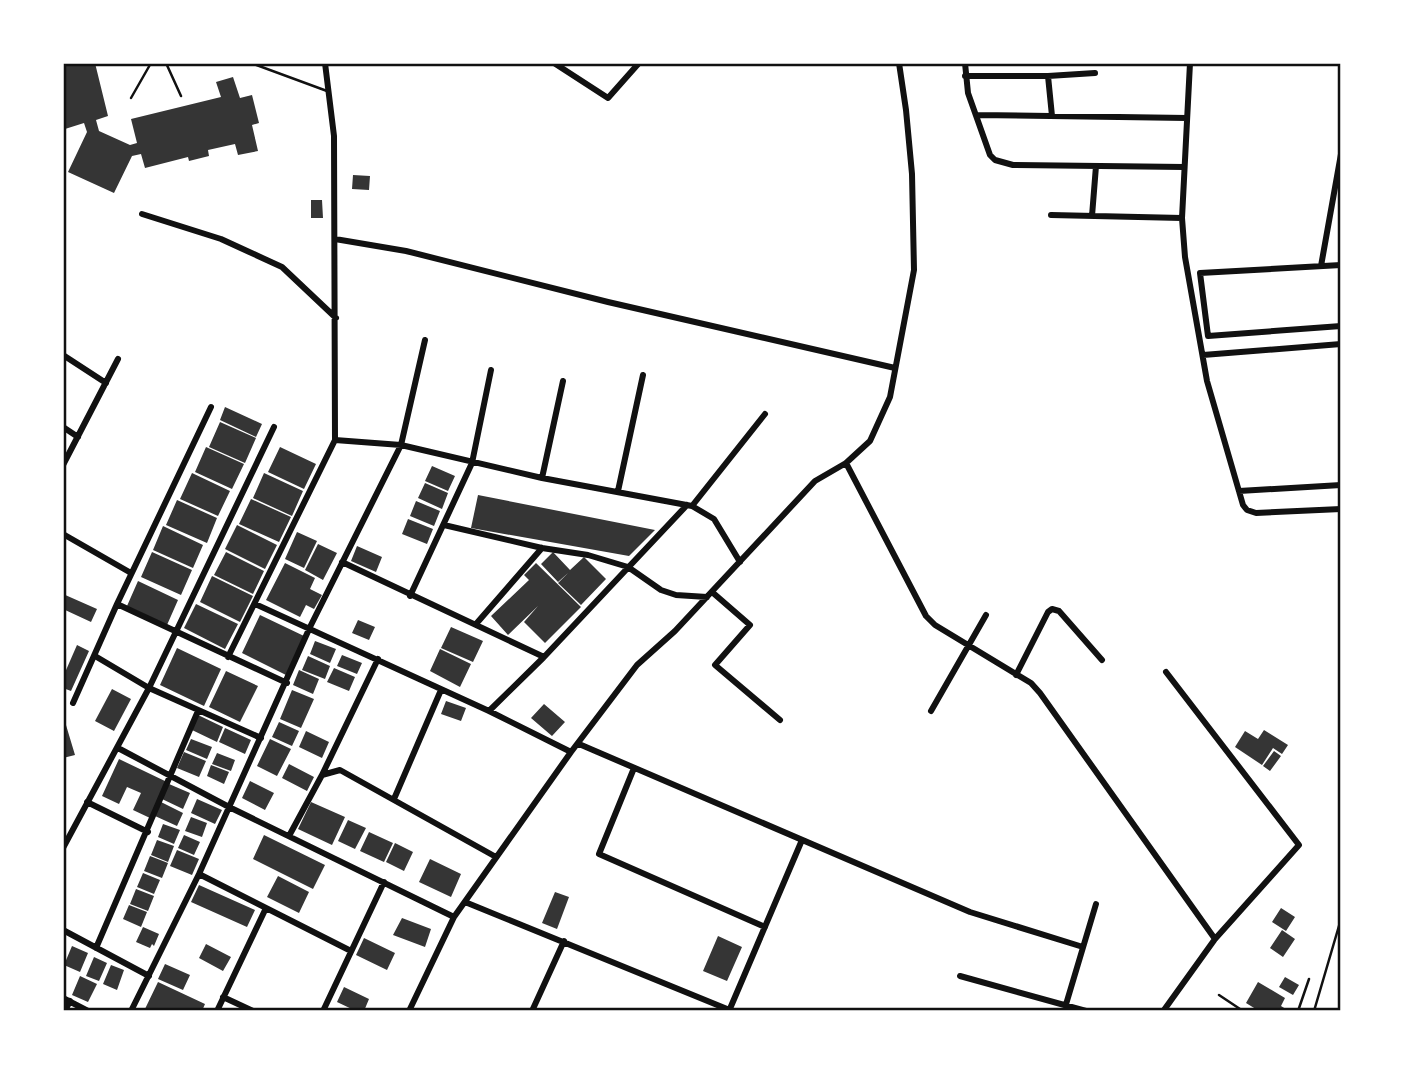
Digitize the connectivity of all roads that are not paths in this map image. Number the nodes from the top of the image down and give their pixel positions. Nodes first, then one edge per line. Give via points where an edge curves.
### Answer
1 (151, 63) edge
2 (166, 63) edge
3 (251, 63) edge
4 (325, 63) edge
5 (554, 63) edge
6 (639, 63) edge
7 (899, 63) edge
8 (965, 63) edge
9 (1190, 63) edge
10 (1095, 74) dead end
11 (965, 76) junction
12 (1048, 76) junction
13 (328, 92) junction
14 (181, 96) dead end
15 (131, 98) dead end
16 (976, 115) junction
17 (1052, 116) junction
18 (1187, 118) junction
19 (1341, 154) edge
20 (1096, 166) junction
21 (1184, 167) junction
22 (142, 214) dead end
23 (1051, 215) dead end
24 (1092, 216) junction
25 (1182, 218) junction
26 (335, 239) junction
27 (1341, 265) edge
28 (1321, 267) junction
29 (336, 318) junction
30 (1341, 326) edge
31 (425, 340) dead end
32 (1341, 344) edge
33 (63, 355) edge
34 (1203, 355) junction
35 (118, 359) dead end
36 (895, 368) junction
37 (491, 370) dead end
38 (643, 375) dead end
39 (563, 381) dead end
40 (106, 383) junction
41 (211, 407) dead end
42 (765, 414) dead end
43 (63, 427) edge
44 (274, 427) dead end
45 (78, 437) junction
46 (335, 440) junction
47 (401, 445) junction
48 (472, 463) junction
49 (846, 463) junction
50 (63, 465) edge
51 (542, 478) junction
52 (1341, 485) edge
53 (618, 491) junction
54 (1239, 491) junction
55 (689, 505) junction
56 (1341, 509) edge
57 (444, 525) junction
58 (63, 534) edge
59 (542, 548) junction
60 (342, 562) junction
61 (740, 562) junction
62 (628, 566) junction
63 (131, 573) junction
64 (709, 594) junction
65 (410, 596) junction
66 (117, 604) junction
67 (255, 604) junction
68 (986, 615) dead end
69 (476, 624) junction
70 (310, 627) junction
71 (174, 631) junction
72 (968, 646) junction
73 (95, 656) junction
74 (228, 657) junction
75 (544, 657) junction
76 (378, 659) junction
77 (1102, 660) dead end
78 (1166, 672) dead end
79 (1016, 675) junction
80 (287, 683) junction
81 (149, 688) junction
82 (442, 690) junction
83 (73, 703) dead end
84 (198, 710) junction
85 (489, 711) junction
86 (931, 711) dead end
87 (780, 720) dead end
88 (261, 738) junction
89 (579, 744) junction
90 (118, 748) junction
91 (572, 752) junction
92 (634, 768) junction
93 (322, 775) junction
94 (171, 776) junction
95 (394, 799) junction
96 (87, 802) junction
97 (229, 807) junction
98 (148, 832) junction
99 (289, 836) junction
100 (802, 840) junction
101 (63, 848) edge
102 (496, 857) junction
103 (199, 874) junction
104 (384, 882) junction
105 (465, 902) junction
106 (1096, 904) dead end
107 (266, 908) junction
108 (454, 917) junction
109 (765, 927) junction
110 (63, 930) edge
111 (1215, 939) junction
112 (564, 941) junction
113 (1083, 947) junction
114 (96, 948) junction
115 (351, 951) junction
116 (149, 976) junction
117 (960, 976) dead end
118 (223, 997) junction
119 (66, 999) edge
120 (1065, 1008) edge
121 (1164, 1010) edge
122 (65, 1011) edge
123 (88, 1011) edge
124 (131, 1011) edge
125 (217, 1011) edge
126 (253, 1011) edge
127 (323, 1011) edge
128 (409, 1011) edge
129 (532, 1011) edge
130 (730, 1011) edge
131 (1086, 1011) edge

1 - 15 lane
2 - 14 lane
3 - 13 lane
4 - 13 street
5 - 6 street via 608,98
7 - 36 street via 912,174 915,270
8 - 11 street
9 - 18 street
10 - 12 street
11 - 12 street
11 - 16 street
12 - 17 street
13 - 26 street via 334,136
16 - 17 street
16 - 20 street via 995,160
17 - 18 street
18 - 21 street
19 - 28 street
20 - 21 street
20 - 24 street
21 - 25 street
22 - 29 street via 220,239 282,267
23 - 24 street
24 - 25 street
25 - 34 street
26 - 29 street
26 - 36 street via 406,251
27 - 28 street
28 - 30 street via 1200,273 1208,336
29 - 46 street
31 - 47 street
32 - 34 street
33 - 40 street
34 - 54 street
35 - 40 street
36 - 49 street via 890,397 870,441
37 - 48 street
38 - 53 street
39 - 51 street
40 - 45 street
41 - 63 street
42 - 55 street
43 - 45 street
44 - 71 street
45 - 50 street
46 - 47 street
46 - 67 street
47 - 48 street
47 - 60 street
48 - 51 street
48 - 57 street
49 - 61 street via 815,481
49 - 72 street via 926,616
51 - 53 street
52 - 54 street
53 - 55 street
54 - 56 street via 1251,512
55 - 61 street via 714,519
55 - 62 street
57 - 59 street
57 - 65 street
58 - 63 street
59 - 62 street
59 - 69 street
60 - 65 street
60 - 70 street
61 - 64 street
62 - 64 street via 676,595
62 - 75 street
63 - 66 street
64 - 87 street via 750,625 715,665
64 - 89 street via 637,665
65 - 69 street
66 - 71 street
66 - 73 street
67 - 70 street
67 - 74 street
68 - 72 street
69 - 75 street
70 - 76 street
70 - 80 street
71 - 74 street
71 - 81 street
72 - 79 street
72 - 86 street
73 - 81 street
73 - 83 street
74 - 80 street
75 - 85 street
76 - 82 street
76 - 93 street
77 - 79 street via 1059,611 1052,609
78 - 111 street via 1299,845
79 - 111 street via 1040,693
80 - 88 street
81 - 84 street
81 - 90 street
82 - 85 street
82 - 95 street
84 - 88 street
84 - 94 street
85 - 91 street
88 - 97 street
89 - 91 street
89 - 92 street
90 - 94 street
90 - 96 street
91 - 102 street
92 - 100 street
92 - 109 street via 599,854
93 - 95 street via 340,770
93 - 99 street
94 - 97 street
94 - 98 street
95 - 102 street
96 - 98 street
96 - 101 street
97 - 99 street
97 - 103 street
98 - 114 street
99 - 104 street
100 - 109 street
100 - 113 street via 970,912
102 - 105 street
103 - 107 street
103 - 116 street
104 - 108 street
104 - 115 street
105 - 108 street
105 - 112 street
106 - 113 street
107 - 115 street
107 - 118 street
108 - 128 street
109 - 130 street
110 - 114 street
111 - 121 street
112 - 129 street
112 - 130 street
113 - 120 street
114 - 116 street
115 - 127 street
116 - 124 street
117 - 120 street
118 - 125 street
118 - 126 street
119 - 122 street
119 - 123 street
120 - 131 street

